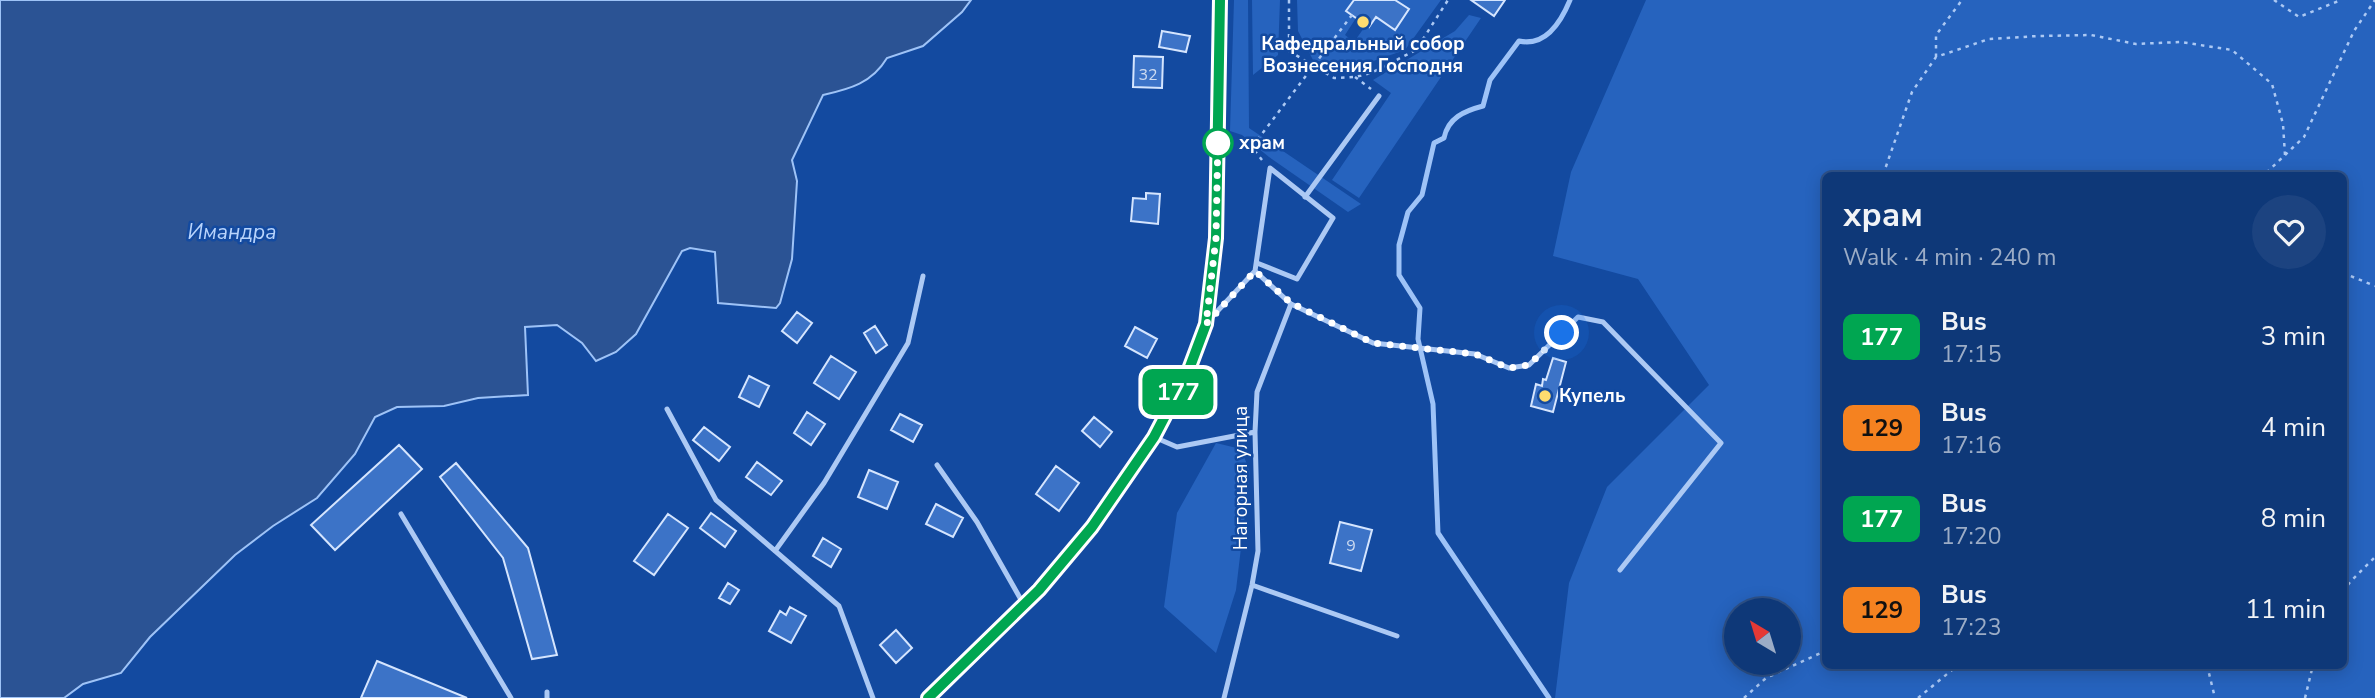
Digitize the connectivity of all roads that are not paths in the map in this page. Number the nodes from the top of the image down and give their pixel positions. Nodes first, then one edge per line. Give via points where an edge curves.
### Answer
1 (1220, 0) edge
2 (1379, 96) road end
3 (1305, 197) junction
4 (1256, 263) junction
5 (1255, 271) junction
6 (923, 276) dead end
7 (1291, 303) junction
8 (1206, 324) junction
9 (667, 409) dead end
10 (1255, 432) junction
11 (1154, 437) junction
12 (937, 465) dead end
13 (401, 514) dead end
14 (775, 551) junction
15 (1620, 570) dead end
16 (1252, 585) junction
17 (1024, 605) junction
18 (1397, 636) dead end
19 (511, 698) edge
20 (873, 698) edge
21 (928, 698) edge
22 (1224, 698) edge

1 - 8 street via 1216,238
2 - 3 lane
3 - 4 lane via 1270,168
3 - 4 lane via 1333,218 1297,279
4 - 5 lane
5 - 7 lane
5 - 8 lane
6 - 14 lane via 908,343 824,484
7 - 10 lane, Нагорная улица via 1257,392
7 - 15 lane via 1373,343 1475,354 1509,368 1529,365 1578,317 1603,322 1721,443
8 - 11 street via 1188,372
9 - 14 lane via 716,500
10 - 11 lane via 1177,447
10 - 16 lane, Нагорная улица via 1258,551
11 - 17 street via 1092,527
12 - 17 lane via 977,522
13 - 19 lane
14 - 20 lane via 839,606
16 - 18 lane
16 - 22 lane, Нагорная улица
17 - 21 street

